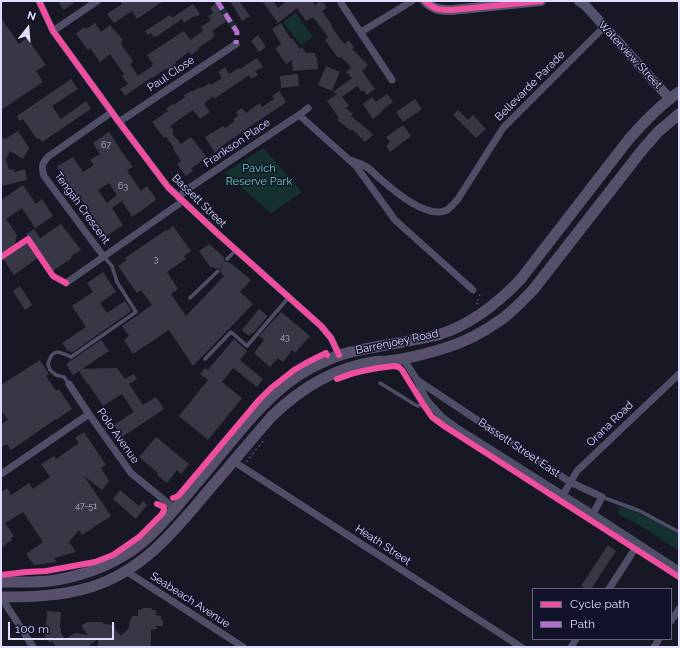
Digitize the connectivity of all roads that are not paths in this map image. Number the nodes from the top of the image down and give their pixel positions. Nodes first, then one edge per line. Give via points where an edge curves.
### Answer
1 (40, 1) edge
2 (97, 1) edge
3 (341, 1) edge
4 (412, 1) edge
5 (425, 1) edge
6 (541, 1) edge
7 (579, 1) edge
8 (604, 27) junction
9 (53, 31) junction
10 (361, 32) junction
11 (236, 44) dead end
12 (392, 80) dead end
13 (674, 95) edge
14 (308, 108) dead end
15 (679, 110) edge
16 (112, 112) junction
17 (679, 114) edge
18 (299, 115) junction
19 (119, 122) junction
20 (350, 160) junction
21 (180, 199) junction
22 (236, 250) junction
23 (104, 256) junction
24 (227, 259) dead end
25 (218, 271) dead end
26 (66, 283) dead end
27 (473, 290) road end
28 (289, 297) junction
29 (190, 298) dead end
30 (405, 342) junction
31 (339, 355) junction
32 (405, 358) junction
33 (205, 360) dead end
34 (344, 369) junction
35 (679, 374) edge
36 (417, 380) junction
37 (380, 383) dead end
38 (69, 384) joint
39 (440, 394) junction
40 (429, 402) junction
41 (89, 414) junction
42 (234, 461) junction
43 (1, 474) edge
44 (570, 482) junction
45 (563, 495) junction
46 (602, 497) junction
47 (175, 509) junction
48 (593, 514) junction
49 (679, 532) edge
50 (638, 544) junction
51 (679, 570) edge
52 (126, 571) junction
53 (1, 582) edge
54 (610, 588) edge
55 (1, 597) edge
56 (679, 609) edge
57 (672, 620) edge
58 (33, 647) edge
59 (243, 647) edge
60 (521, 647) edge

1 - 9 street, Bassett Street
2 - 9 street
3 - 10 street
4 - 10 street
5 - 6 street via 438,10 452,10
7 - 8 street, Waterview Street
8 - 13 street, Waterview Street
8 - 20 street, Bellevarde Parade via 503,128 451,207 435,212 413,204 364,165
9 - 16 street, Bassett Street
10 - 12 street
11 - 19 street, Paul Close
13 - 15 main road, Waterview Street
13 - 30 main road, Barrenjoey Road via 629,139 509,292 472,320 438,334
14 - 18 street, Frankson Place
16 - 19 street, Bassett Street
16 - 23 street, Tengah Crescent via 49,156 43,162 42,169 44,176
17 - 32 main road, Barrenjoey Road via 643,149 533,290 502,319 464,341
18 - 20 street
18 - 21 street, Frankson Place via 192,186
19 - 21 street, Bassett Street
20 - 27 street via 395,220
21 - 22 street, Bassett Street
21 - 23 street, Frankson Place
22 - 24 lane
22 - 28 street, Bassett Street
23 - 26 street, Frankson Place
23 - 38 lane via 136,312 71,357 60,352 51,355 48,364 50,370 64,377
25 - 29 lane
28 - 31 street, Bassett Street via 327,332 334,341
28 - 33 lane via 247,346 231,332
30 - 31 main road, Barrenjoey Road
30 - 32 main road, Bassett Street East
31 - 34 main road, Bassett Street
31 - 47 main road, Barrenjoey Road via 309,369 266,401
32 - 34 main road, Barrenjoey Road via 374,361
32 - 36 street, Bassett Street East
34 - 42 main road, Barrenjoey Road via 310,385 284,404
35 - 44 street, Orana Road via 583,466
36 - 39 street, Bassett Street East
36 - 40 street, Bassett Street East
37 - 40 lane via 418,406
38 - 41 street, Polo Avenue
39 - 40 street
39 - 44 street, Bassett Street East
40 - 45 street, Bassett Street East via 442,417 457,428
41 - 43 street
41 - 47 street, Polo Avenue via 131,473
42 - 52 main road, Barrenjoey Road via 161,545
42 - 60 street, Heath Street
44 - 45 street, Orana Road
44 - 46 street, Bassett Street East
45 - 48 street, Bassett Street East
46 - 48 street
46 - 49 lane, Bassett Street East via 640,511
47 - 53 main road, Barrenjoey Road via 142,543 105,565 55,580
48 - 50 street, Bassett Street East
50 - 51 street, Bassett Street East
50 - 54 street
52 - 55 main road, Barrenjoey Road via 69,593
52 - 59 street, Seabeach Avenue
55 - 58 street
56 - 57 street

